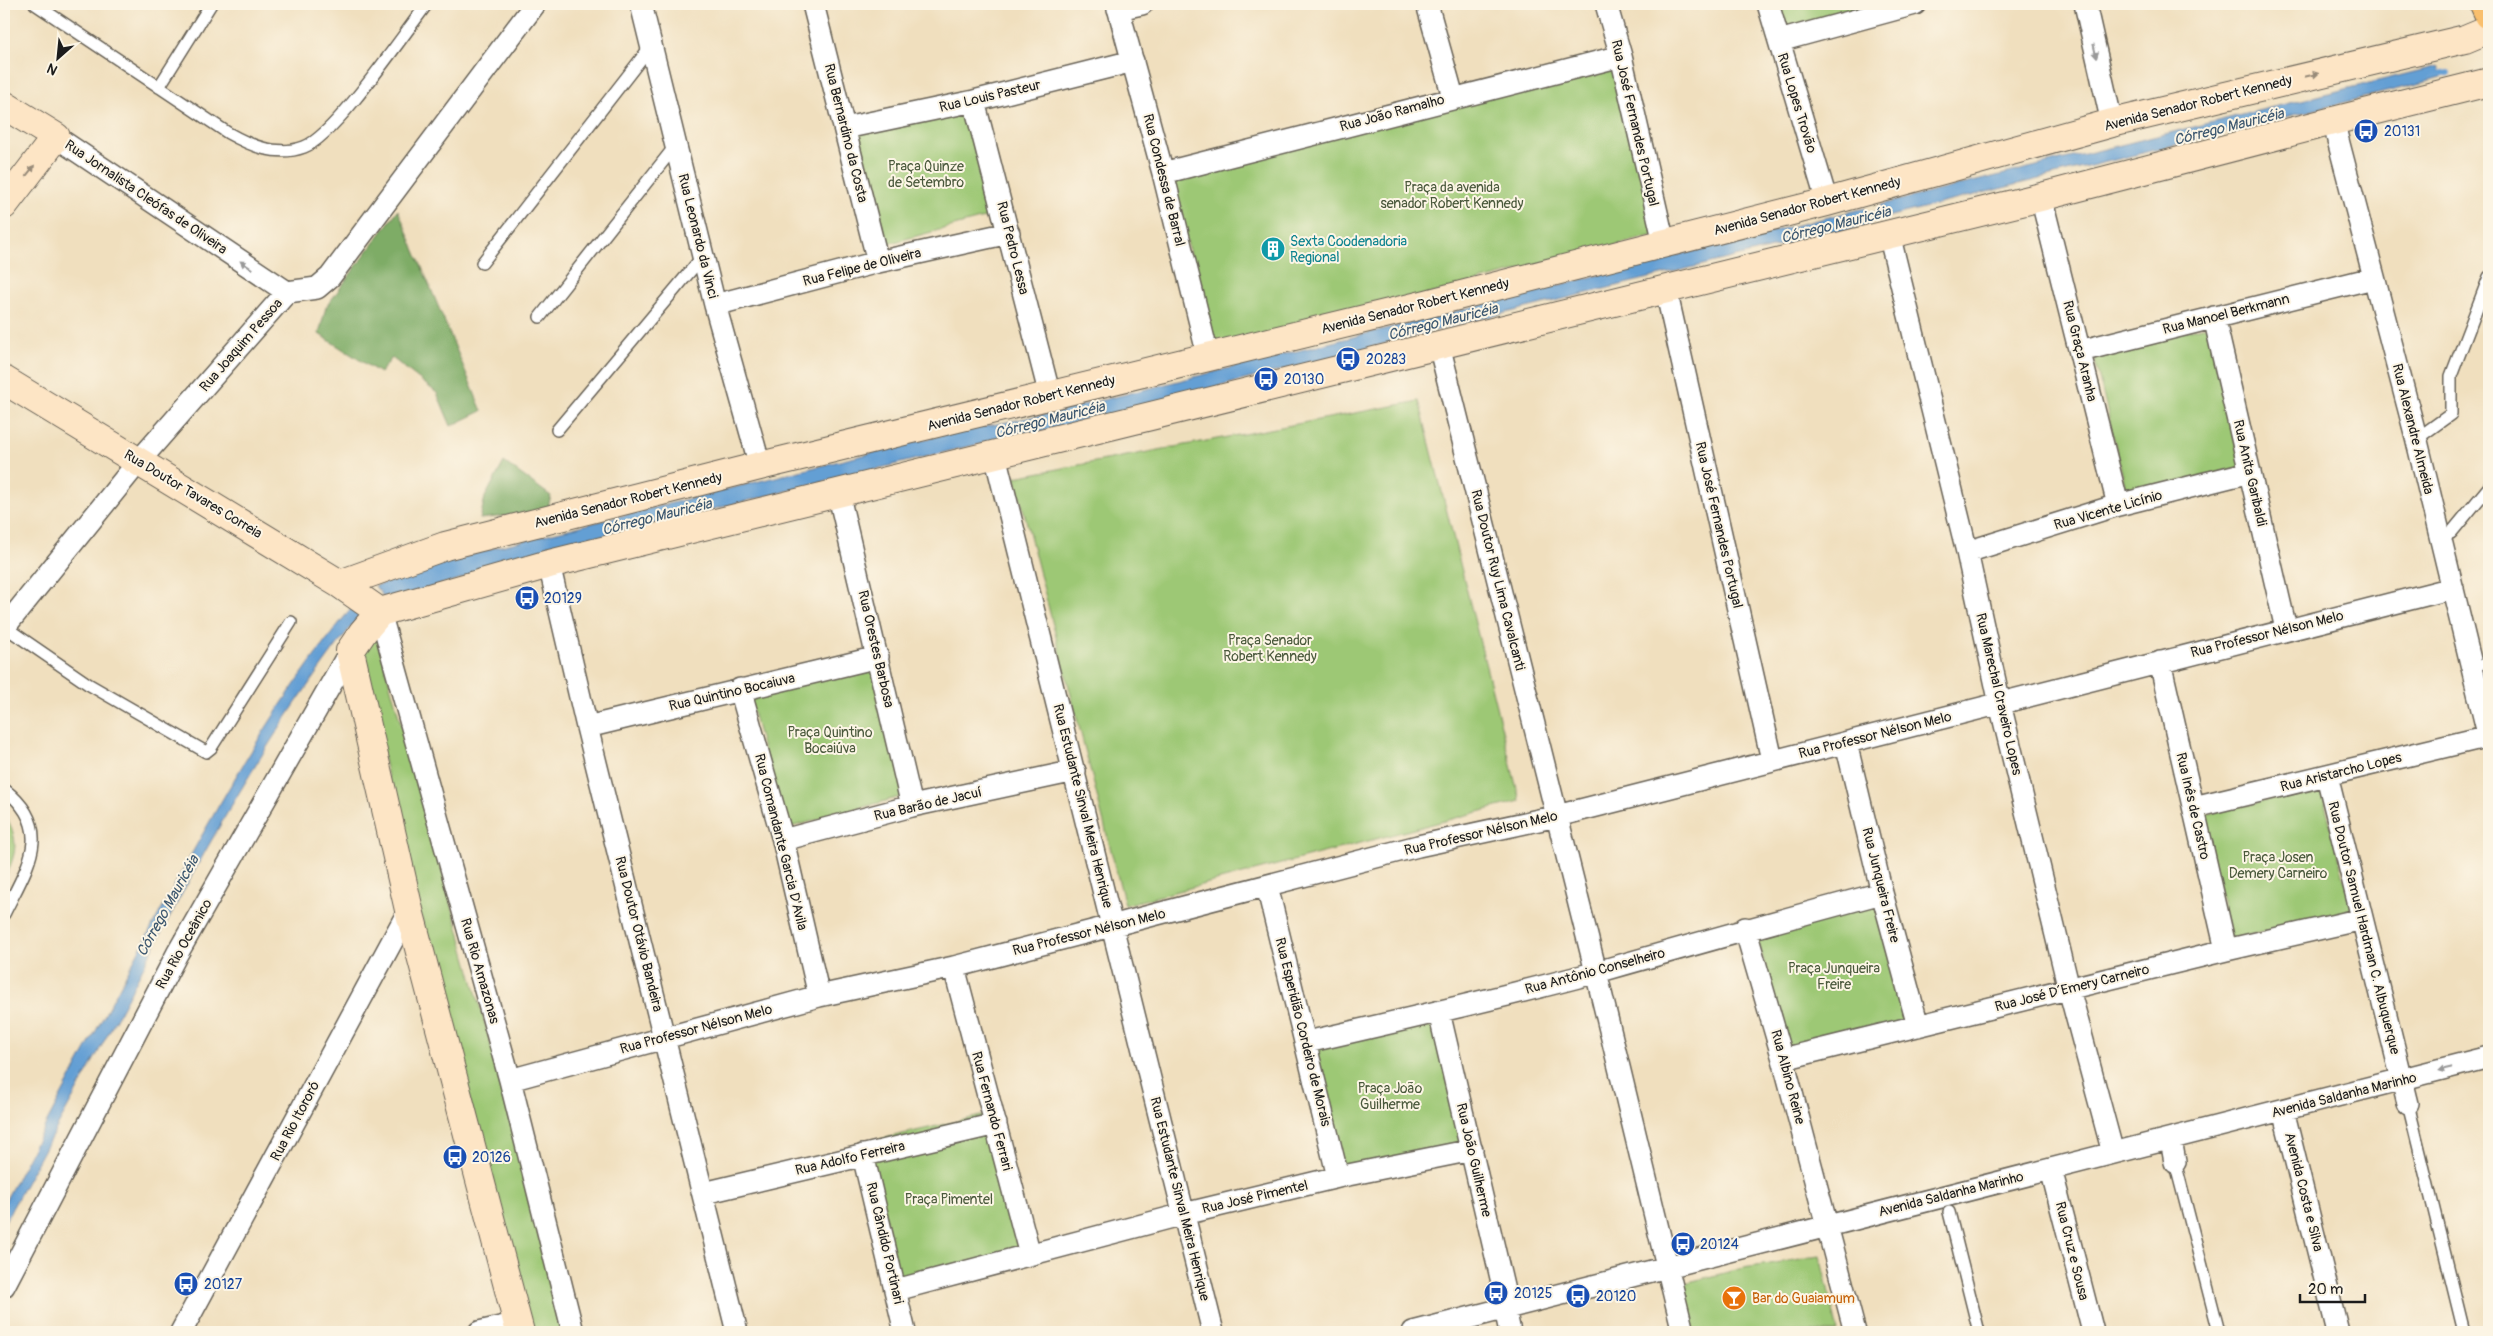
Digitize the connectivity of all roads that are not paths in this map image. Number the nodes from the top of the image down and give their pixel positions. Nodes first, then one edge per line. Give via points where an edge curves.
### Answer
1 (35, 4) edge
2 (211, 4) edge
3 (427, 4) edge
4 (536, 4) edge
5 (641, 4) edge
6 (813, 4) edge
7 (1142, 4) edge
8 (1427, 4) edge
9 (1606, 4) edge
10 (1768, 4) edge
11 (1913, 4) edge
12 (2085, 4) edge
13 (2484, 4) edge
14 (1118, 6) edge
15 (2489, 16) edge
16 (2489, 29) edge
17 (1779, 41) junction
18 (651, 46) junction
19 (1621, 56) junction
20 (1134, 61) junction
21 (2489, 82) edge
22 (159, 87) junction
23 (1453, 97) junction
24 (974, 101) junction
25 (4, 105) edge
26 (2333, 121) junction
27 (2112, 123) junction
28 (846, 128) junction
29 (56, 137) junction
30 (676, 145) junction
31 (1163, 173) junction
32 (2041, 197) junction
33 (1827, 202) junction
34 (4, 205) edge
35 (1009, 233) junction
36 (1889, 234) junction
37 (1664, 243) junction
38 (703, 256) junction
39 (482, 262) dead end
40 (878, 262) junction
41 (2373, 278) junction
42 (2489, 278) edge
43 (1666, 290) junction
44 (287, 292) junction
45 (715, 305) junction
46 (540, 317) dead end
47 (2214, 317) junction
48 (1439, 345) junction
49 (2080, 351) junction
50 (1208, 356) junction
51 (4, 380) edge
52 (1050, 396) junction
53 (557, 430) dead end
54 (2419, 436) junction
55 (994, 455) junction
56 (140, 461) junction
57 (760, 466) junction
58 (2250, 472) junction
59 (2489, 487) edge
60 (838, 492) junction
61 (2118, 505) junction
62 (2446, 537) junction
63 (1967, 552) junction
64 (549, 564) junction
65 (340, 584) junction
66 (2453, 588) junction
67 (380, 612) junction
68 (291, 622) dead end
69 (4, 627) edge
70 (2286, 629) junction
71 (350, 652) junction
72 (878, 658) junction
73 (2160, 662) junction
74 (2482, 664) edge
75 (740, 689) junction
76 (2000, 704) junction
77 (587, 727) junction
78 (2489, 737) edge
79 (1846, 743) junction
80 (1772, 760) junction
81 (1075, 771) junction
82 (2327, 776) junction
83 (4, 789) edge
84 (912, 806) junction
85 (2194, 807) junction
86 (1557, 816) junction
87 (783, 840) junction
88 (1267, 886) junction
89 (1882, 893) junction
90 (409, 910) junction
91 (4, 914) edge
92 (2362, 919) junction
93 (1112, 927) junction
94 (1746, 928) junction
95 (2226, 950) junction
96 (954, 967) junction
97 (1596, 972) junction
98 (2069, 989) junction
99 (819, 996) junction
100 (1439, 1012) junction
101 (1918, 1026) junction
102 (665, 1038) junction
103 (1306, 1042) junction
104 (2489, 1058) edge
105 (1783, 1059) junction
106 (510, 1080) junction
107 (2401, 1080) junction
108 (2408, 1104) joint
109 (2284, 1110) junction
110 (996, 1124) junction
111 (2171, 1140) junction
112 (1472, 1150) junction
113 (2112, 1153) junction
114 (863, 1155) junction
115 (2175, 1162) joint
116 (2051, 1169) junction
117 (1338, 1177) junction
118 (704, 1192) junction
119 (1947, 1204) junction
120 (1184, 1214) junction
121 (1828, 1226) junction
122 (1030, 1255) junction
123 (1667, 1267) junction
124 (4, 1286) edge
125 (896, 1290) junction
126 (1507, 1308) junction
127 (519, 1328) edge
128 (181, 1332) edge
129 (479, 1332) edge
130 (573, 1332) edge
131 (737, 1332) edge
132 (905, 1332) edge
133 (1213, 1332) edge
134 (1413, 1332) edge
135 (1510, 1332) edge
136 (1683, 1332) edge
137 (1855, 1332) edge
138 (1979, 1332) edge
139 (2093, 1332) edge
140 (2219, 1332) edge
141 (2338, 1332) edge
142 (2464, 1332) edge

1 - 22 lane
2 - 22 lane
3 - 22 lane via 336,123 304,147 265,150 245,143
4 - 44 street, Rua Joaquim Pessoa via 330,277 317,288
5 - 18 street, Rua Leonardo da Vinci
6 - 28 street, Rua Bernardino da Costa
7 - 14 street
8 - 23 street
9 - 19 street, Rua José Fernandes Portugal
10 - 17 street, Rua Lopes Trovão
11 - 17 street
12 -> 27 street
13 - 15 main road
14 - 20 street, Rua Condessa de Barral
27 -> 16 street, Avenida Senador Robert Kennedy via 2466,39
17 - 33 street, Rua Lopes Trovão
18 - 30 street, Rua Leonardo da Vinci
18 - 39 lane
19 - 23 street, Rua João Ramalho
19 - 37 street, Rua José Fernandes Portugal
20 - 24 street, Rua Louis Pasteur
20 - 31 street, Rua Condessa de Barral
21 - 26 street
23 - 31 street, Rua João Ramalho
24 - 28 street, Rua Louis Pasteur
24 - 35 street, Rua Pedro Lessa
25 - 29 street, Rua Jornalista Cleófas de Oliveira
26 - 32 street
26 - 41 street, Rua Alexandre Almeida
27 - 33 street, Avenida Senador Robert Kennedy
28 - 40 street, Rua Bernardino da Costa
34 -> 29 street
44 -> 29 street, Rua Jornalista Cleófas de Oliveira
30 - 38 street, Rua Leonardo da Vinci
30 - 46 lane
31 - 50 street, Rua Condessa de Barral
32 - 36 street
32 - 49 street, Rua Graça Aranha
33 - 37 street, Avenida Senador Robert Kennedy
35 - 40 street, Rua Felipe de Oliveira
35 - 52 street, Rua Pedro Lessa
36 - 43 street
36 - 63 street, Rua Marechal Craveiro Lopes
37 - 50 street, Avenida Senador Robert Kennedy
38 - 45 street, Rua Leonardo da Vinci
38 - 53 lane
40 - 45 street, Rua Felipe de Oliveira
41 - 47 street, Rua Manoel Berkmann
41 - 54 street, Rua Alexandre Almeida
42 - 54 lane via 2451,376 2451,414
43 - 48 street
43 - 80 street, Rua José Fernandes Portugal
44 - 56 street, Rua Joaquim Pessoa
45 - 57 street, Rua Leonardo da Vinci
47 - 49 street, Rua Manoel Berkmann
47 - 58 street, Rua Anita Garibaldi
48 - 55 street
48 - 86 street, Rua Doutor Ruy Lima Cavalcanti
49 - 61 street, Rua Graça Aranha
50 - 52 street, Avenida Senador Robert Kennedy
51 - 56 street, Rua Doutor Tavares Correia
52 - 57 street, Avenida Senador Robert Kennedy
54 - 62 street, Rua Alexandre Almeida
55 - 60 street
55 - 81 street, Rua Estudante Sinval Meira Henrique
56 - 65 street, Rua Doutor Tavares Correia
56 - 69 street, Rua Joaquim Pessoa
57 - 65 street, Avenida Senador Robert Kennedy via 444,546
58 - 61 street, Rua Vicente Licínio
58 - 70 street, Rua Anita Garibaldi
59 - 62 lane
60 - 64 street
60 - 72 street, Rua Orestes Barbosa
61 - 63 street, Rua Vicente Licínio
62 - 66 street, Rua Alexandre Almeida
63 - 76 street, Rua Marechal Craveiro Lopes
64 - 67 street
64 - 77 street, Rua Doutor Otávio Bandeira
65 - 67 street, Rua Doutor Tavares Correia
66 - 70 street, Rua Professor Nélson Melo
66 - 74 street, Rua Alexandre Almeida
67 - 71 street, Rua Rio Oceânico
67 - 106 street, Rua Rio Amazonas
68 - 69 lane via 206,752 88,684
70 - 73 street, Rua Professor Nélson Melo
71 - 90 street
71 - 124 street, Rua Rio Oceânico via 177,954
72 - 75 street, Rua Quintino Bocaiuva
72 - 84 street, Rua Orestes Barbosa
73 - 76 street, Rua Professor Nélson Melo
73 - 85 street, Rua Inês de Castro
74 - 78 street, Rua Alexandre Almeida
75 - 77 street, Rua Quintino Bocaiuva
75 - 87 street, Rua Comandante Garcia D'Avila
76 - 79 street, Rua Professor Nélson Melo
76 - 98 street, Rua Marechal Craveiro Lopes
77 - 102 street, Rua Doutor Otávio Bandeira
78 - 82 street, Rua Aristarcho Lopes
79 - 80 street, Rua Professor Nélson Melo
79 - 89 street, Rua Junqueira Freire
80 - 86 street, Rua Professor Nélson Melo
81 - 84 street, Rua Barão de Jacuí
81 - 93 street, Rua Estudante Sinval Meira Henrique
82 - 85 street, Rua Aristarcho Lopes
82 - 92 street, Rua Doutor Samuel Hardman C. Albuquerque
83 - 91 lane via 26,812 33,825 34,841 31,858
84 - 87 street, Rua Barão de Jacuí
85 - 95 street, Rua Inês de Castro
86 - 88 street, Rua Professor Nélson Melo via 1418,846
86 - 97 street, Rua Doutor Ruy Lima Cavalcanti
87 - 99 street, Rua Comandante Garcia D'Avila
88 - 93 street, Rua Professor Nélson Melo
88 - 103 street, Rua Esperidião Cordeiro de Morais
89 - 94 street, Rua Antônio Conselheiro
89 - 101 street, Rua Junqueira Freire
90 - 127 street
90 - 128 street, Rua Rio Itororó
92 - 95 street, Rua José D´Emery Carneiro
92 - 107 street, Rua Doutor Samuel Hardman C. Albuquerque
93 - 96 street, Rua Professor Nélson Melo
93 - 120 street, Rua Estudante Sinval Meira Henrique
94 - 97 street, Rua Antônio Conselheiro
94 - 105 street, Rua Albino Reine
95 - 98 street, Rua José D´Emery Carneiro
96 - 99 street, Rua Professor Nélson Melo
96 - 110 street, Rua Fernando Ferrari
97 - 100 street, Rua Antônio Conselheiro
97 - 123 street, Rua Doutor Ruy Lima Cavalcanti
98 - 101 street, Rua José D´Emery Carneiro
98 - 113 street, Rua Marechal Craveiro Lopes
99 - 102 street, Rua Professor Nélson Melo
100 - 103 street, Rua Antônio Conselheiro
100 - 112 street, Rua João Guilherme
101 - 105 street, Rua José D´Emery Carneiro
102 - 106 street, Rua Professor Nélson Melo
102 - 118 street, Rua Doutor Otávio Bandeira
103 - 117 street, Rua Esperidião Cordeiro de Morais
104 -> 107 street, Avenida Saldanha Marinho
105 - 121 street, Rua Albino Reine
106 - 130 street, Rua Rio Amazonas
107 - 108 street, Rua Doutor Samuel Hardman C. Albuquerque
107 - 109 street, Avenida Saldanha Marinho
108 - 142 lane
109 - 111 street, Avenida Saldanha Marinho
109 - 141 street, Avenida Costa e Silva
110 - 114 street, Rua Adolfo Ferreira
110 - 122 street, Rua Fernando Ferrari
111 - 113 street, Avenida Saldanha Marinho
111 - 115 street
112 - 117 street, Rua José Pimentel
112 - 126 street, Rua João Guilherme
113 - 116 street, Avenida Saldanha Marinho
114 - 118 street, Rua Adolfo Ferreira
114 - 125 street, Rua Cândido Portinari
115 - 140 lane
116 - 119 street, Avenida Saldanha Marinho
116 - 139 street, Rua Cruz e Sousa
117 - 120 street, Rua José Pimentel
118 - 131 street, Rua Doutor Otávio Bandeira
119 - 121 street, Avenida Saldanha Marinho
119 - 138 lane
120 - 122 street, Rua José Pimentel
120 - 133 street, Rua Estudante Sinval Meira Henrique
121 - 123 street, Avenida Saldanha Marinho
121 - 137 street, Rua Albino Reine
122 - 125 street, Rua José Pimentel
123 - 126 street, Avenida Saldanha Marinho
123 - 136 street, Rua Doutor Ruy Lima Cavalcanti
125 - 132 street, Rua Cândido Portinari
126 - 134 street, Avenida Saldanha Marinho
126 - 135 street, Rua João Guilherme
127 - 129 street

